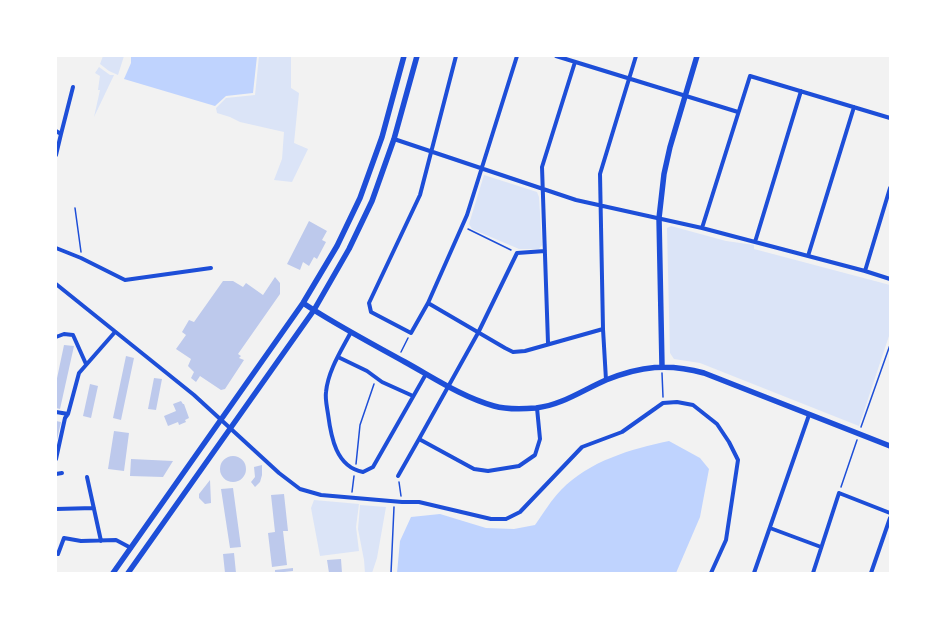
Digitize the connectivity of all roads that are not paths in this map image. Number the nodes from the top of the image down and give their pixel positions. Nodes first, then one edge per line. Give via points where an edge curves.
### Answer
1 (404, 56) edge
2 (417, 56) edge
3 (456, 56) edge
4 (517, 56) edge
5 (556, 56) edge
6 (636, 56) edge
7 (697, 56) edge
8 (575, 62) junction
9 (630, 79) junction
10 (73, 87) dead end
11 (802, 91) junction
12 (685, 96) junction
13 (854, 107) junction
14 (738, 112) junction
15 (890, 118) edge
16 (56, 131) edge
17 (61, 134) junction
18 (394, 139) junction
19 (431, 152) junction
20 (56, 155) edge
21 (483, 169) junction
22 (890, 188) edge
23 (544, 189) junction
24 (600, 206) junction
25 (659, 218) junction
26 (702, 228) junction
27 (755, 242) junction
28 (56, 248) edge
29 (545, 251) junction
30 (808, 256) junction
31 (211, 268) dead end
32 (865, 271) junction
33 (890, 279) edge
34 (56, 284) edge
35 (303, 303) junction
36 (428, 303) junction
37 (314, 310) junction
38 (603, 329) junction
39 (115, 332) junction
40 (351, 332) junction
41 (478, 333) junction
42 (56, 337) edge
43 (548, 343) junction
44 (338, 357) junction
45 (86, 364) junction
46 (662, 366) junction
47 (426, 374) junction
48 (606, 380) junction
49 (448, 386) junction
50 (413, 396) junction
51 (537, 408) junction
52 (56, 412) edge
53 (68, 414) junction
54 (809, 415) junction
55 (221, 418) junction
56 (230, 427) junction
57 (419, 439) junction
58 (890, 446) edge
59 (56, 459) edge
60 (62, 473) dead end
61 (56, 474) edge
62 (398, 476) road end
63 (87, 477) dead end
64 (94, 508) junction
65 (56, 509) edge
66 (890, 513) edge
67 (890, 518) edge
68 (770, 528) junction
69 (100, 541) junction
70 (821, 546) junction
71 (131, 548) junction
72 (56, 553) edge
73 (113, 573) edge
74 (128, 573) edge
75 (711, 573) edge
76 (754, 573) edge
77 (813, 573) edge
78 (871, 573) edge

1 - 35 street via 382,137 360,198 337,246
2 - 18 street
3 - 19 street
4 - 21 street
5 - 8 street
6 - 9 street
7 - 12 street
8 - 9 street
8 - 23 street via 542,167
9 - 12 street
9 - 24 street via 600,174
10 - 17 street
11 - 13 street
11 - 14 street via 750,76
11 - 27 street
12 - 14 street
12 - 25 street via 664,174
13 - 15 street
13 - 30 street
14 - 26 street
16 - 17 street
17 - 20 street
18 - 19 street
18 - 37 street via 372,201 349,249
19 - 21 street
19 - 36 street via 420,195 369,303 371,312 411,332
21 - 23 street
21 - 36 street via 462,226
22 - 32 street
23 - 24 street
23 - 29 street
24 - 25 street
24 - 38 street
25 - 26 street
25 - 46 street
26 - 27 street
27 - 30 street
28 - 31 street via 125,280
29 - 41 street via 517,253
29 - 43 street
30 - 32 street
32 - 33 street
34 - 39 street
35 - 37 street
35 - 55 street
36 - 41 street
37 - 40 street
37 - 56 street
38 - 43 street
38 - 48 street
39 - 45 street
39 - 55 street
40 - 44 street
40 - 47 street
41 - 43 street via 513,352 525,351
41 - 49 street
42 - 45 street via 64,334 73,335
44 - 50 street
44 - 50 street via 326,393 330,430 336,450 345,464 355,471 363,472 373,467
45 - 53 street via 79,373
46 - 48 street
46 - 54 street via 704,373
47 - 49 street
47 - 50 street
48 - 51 street via 558,403
49 - 51 street via 496,406 514,409
49 - 57 street
51 - 57 street via 540,439 535,455 519,466 488,471 474,469
52 - 53 street
53 - 59 street via 64,418
54 - 58 street
54 - 68 street
55 - 56 street
55 - 71 street
56 - 74 street
56 - 75 street via 300,489 321,495 419,502 491,519 506,519 520,512 582,447 622,432 663,403 693,405 717,424 738,460 726,540
57 - 62 street
60 - 61 street
63 - 64 street
64 - 65 street
64 - 69 street
66 - 70 street via 839,493
67 - 78 street
68 - 70 street
68 - 76 street
69 - 71 street via 116,540
69 - 72 street via 64,538 58,554
70 - 77 street
71 - 73 street

